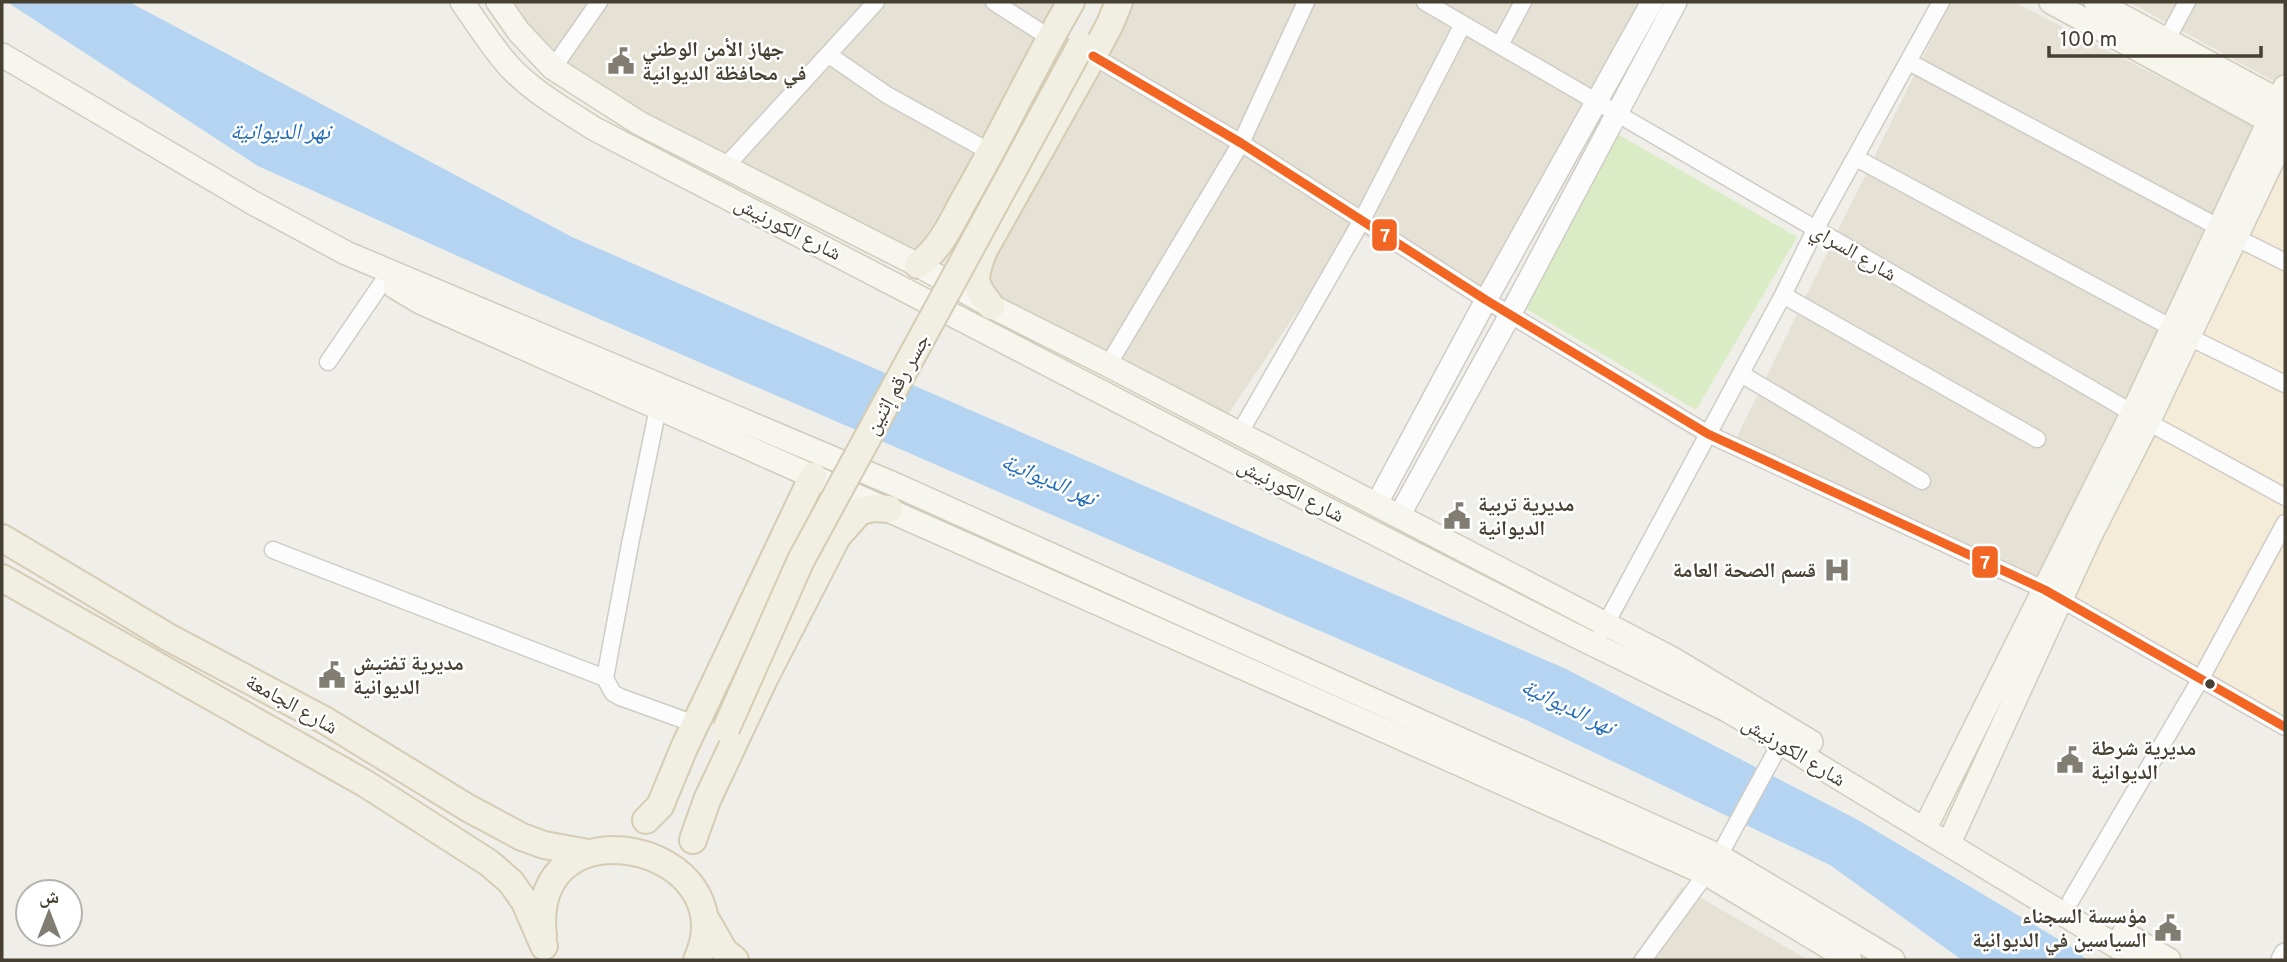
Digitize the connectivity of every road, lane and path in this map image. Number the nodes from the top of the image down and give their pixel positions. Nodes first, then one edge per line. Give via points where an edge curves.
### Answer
1 (463, 2) edge
2 (498, 2) edge
3 (598, 2) edge
4 (876, 2) edge
5 (994, 2) edge
6 (1072, 2) edge
7 (1085, 2) edge
8 (1109, 2) edge
9 (1119, 2) edge
10 (1306, 2) edge
11 (1425, 2) edge
12 (1524, 2) edge
13 (1653, 2) edge
14 (1676, 2) edge
15 (1941, 2) edge
16 (2051, 2) edge
17 (2096, 2) edge
18 (2187, 2) edge
19 (1463, 24) junction
20 (2167, 39) junction
21 (1500, 45) junction
22 (1071, 46) junction
23 (532, 48) junction
24 (2, 55) edge
25 (829, 55) junction
26 (1909, 62) junction
27 (507, 64) junction
28 (553, 68) junction
29 (2251, 99) junction
30 (1598, 101) junction
31 (611, 107) junction
32 (1617, 112) junction
33 (2279, 119) edge
34 (593, 128) junction
35 (1241, 143) junction
36 (992, 153) junction
37 (1856, 158) junction
38 (725, 167) junction
39 (1362, 220) junction
40 (1815, 230) junction
41 (2227, 232) junction
42 (346, 253) junction
43 (2285, 262) edge
44 (918, 265) junction
45 (384, 280) junction
46 (1783, 295) junction
47 (1486, 300) junction
48 (991, 306) junction
49 (1511, 313) junction
50 (2180, 332) junction
51 (328, 362) dead end
52 (1108, 365) junction
53 (1741, 374) junction
54 (2285, 384) edge
55 (658, 408) junction
56 (2141, 417) junction
57 (1239, 434) junction
58 (1708, 434) junction
59 (2037, 439) dead end
60 (819, 465) junction
61 (1326, 479) junction
62 (1922, 481) dead end
63 (892, 497) junction
64 (2285, 497) edge
65 (1311, 501) junction
66 (1377, 505) junction
67 (1399, 516) junction
68 (2285, 523) edge
69 (2, 538) edge
70 (273, 550) dead end
71 (2, 578) edge
72 (2053, 595) junction
73 (1578, 611) junction
74 (1605, 625) junction
75 (1568, 632) junction
76 (1595, 646) junction
77 (605, 678) junction
78 (2200, 680) junction
79 (711, 726) junction
80 (2285, 727) edge
81 (1779, 745) junction
82 (1928, 823) junction
83 (1951, 837) junction
84 (693, 840) junction
85 (593, 852) junction
86 (1713, 865) junction
87 (693, 890) junction
88 (2071, 900) junction
89 (705, 918) junction
90 (2285, 954) edge
91 (547, 955) edge
92 (696, 960) edge
93 (735, 960) edge
94 (1643, 960) edge
95 (1850, 960) edge
96 (1893, 960) edge
97 (2139, 960) edge
98 (2169, 960) edge
99 (2281, 960) edge

1 - 27 main road, شارع الكورنيش
2 - 23 main road, شارع الكورنيش
3 - 28 street
4 - 25 street
5 - 22 street
6 - 22 main road
7 - 22 main road
8 - 22 main road
9 - 22 main road
10 - 35 street
11 - 19 street, شارع السراي
12 - 21 street
13 - 30 street
14 - 32 street
15 - 26 street
16 - 29 main road
17 - 20 main road
18 - 20 street
19 - 21 street, شارع السراي
19 - 39 street
20 - 29 main road
21 - 30 street, شارع السراي
22 - 35 street
22 - 36 main road
22 - 48 main road via 984,250 975,281
22 - 79 main road, جسر رقم إثنين via 846,444
23 - 27 main road
23 - 28 main road, شارع الكورنيش
24 - 42 main road
25 - 36 street via 887,95
25 - 38 street
26 - 37 street
26 - 41 street
27 - 34 main road, شارع الكورنيش
28 - 31 main road, شارع الكورنيش
29 - 33 main road
29 - 33 main road via 2254,120
30 - 32 street, شارع السراي
30 - 47 street
31 - 34 main road
31 - 38 main road, شارع الكورنيش
32 - 40 street, شارع السراي
32 - 49 street
33 - 41 main road
34 - 65 main road, شارع الكورنيش
35 - 39 street
35 - 52 street
36 - 44 main road via 936,249
37 - 40 street
37 - 50 street
38 - 44 main road, شارع الكورنيش
39 - 47 street
39 - 57 street
40 - 46 street
40 - 56 street, شارع السراي
41 - 43 street
41 - 50 main road
42 - 45 main road
42 - 60 main road
44 - 48 main road, شارع الكورنيش
45 - 51 street
45 - 55 main road via 420,302
46 - 53 street
46 - 59 street
47 - 49 street
47 - 66 street
48 - 52 main road, شارع الكورنيش
49 - 58 street
49 - 67 street
50 - 54 street
50 - 56 main road
52 - 57 main road, شارع الكورنيش
53 - 58 street
53 - 62 street
55 - 60 main road
55 - 77 street
56 - 64 street, شارع السراي
56 - 72 main road via 2089,538
57 - 61 main road, شارع الكورنيش
58 - 72 street
58 - 74 street
60 - 63 main road
60 - 79 main road
61 - 65 main road
61 - 66 main road, شارع الكورنيش
63 - 84 main road via 860,511 837,537 764,679
63 - 86 main road
65 - 75 main road, شارع الكورنيش
66 - 67 main road, شارع الكورنيش
67 - 73 main road, شارع الكورنيش
68 - 78 street
69 - 85 main road, شارع الجامعة via 522,837
70 - 77 street
71 - 91 main road, شارع الجامعة via 366,784 489,863 511,882 524,902
72 - 78 street
72 - 82 main road
72 - 83 main road
73 - 74 main road, شارع الكورنيش
73 - 75 main road via 1585,626 1576,633
74 - 76 street
74 - 82 main road, شارع الكورنيش via 1744,700
75 - 76 main road, شارع الكورنيش
76 - 81 main road, شارع الكورنيش via 1688,690
77 - 79 street via 620,697
78 - 80 street
78 - 88 street
79 - 84 main road
79 - 85 main road via 685,781 661,811
81 - 82 main road, شارع الكورنيش
81 - 86 street
82 - 83 main road, شارع الكورنيش
83 - 88 main road, شارع الكورنيش
83 - 97 main road, شارع الكورنيش
84 - 87 main road
85 - 87 main road, شارع الجامعة via 631,851 656,857
85 - 91 main road via 569,864 548,892 542,917
86 - 94 street
86 - 95 main road
86 - 96 main road
87 - 89 main road
88 - 98 main road, شارع الكورنيش
89 - 92 main road
89 - 93 main road via 724,951
90 - 99 street

